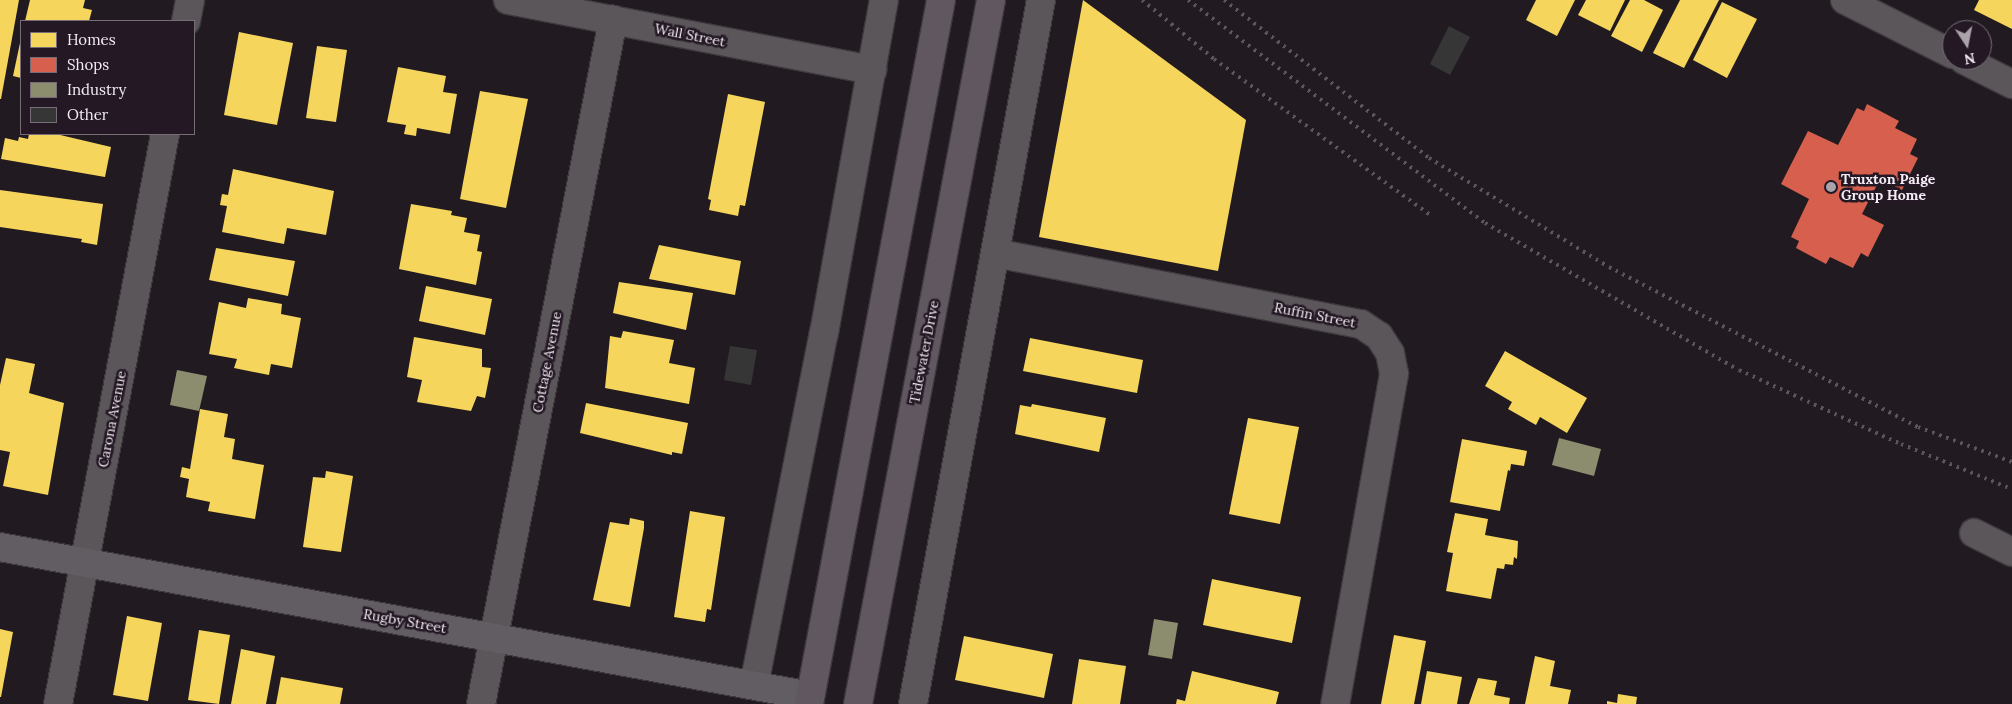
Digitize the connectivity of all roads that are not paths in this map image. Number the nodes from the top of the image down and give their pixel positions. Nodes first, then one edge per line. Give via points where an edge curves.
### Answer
1 (190, 0) edge
2 (508, 0) edge
3 (884, 0) edge
4 (941, 0) edge
5 (991, 0) edge
6 (1041, 0) edge
7 (1845, 0) edge
8 (186, 20) edge
9 (613, 20) junction
10 (1942, 49) edge
11 (872, 70) junction
12 (1984, 70) edge
13 (2012, 84) edge
14 (165, 135) edge
15 (995, 253) junction
16 (1974, 532) dead end
17 (0, 547) edge
18 (2012, 552) edge
19 (85, 563) junction
20 (494, 637) junction
21 (754, 685) junction
22 (809, 700) edge
23 (58, 704) edge
24 (480, 704) edge
25 (858, 704) edge
26 (913, 704) edge
27 (1335, 704) edge

1 - 8 street
2 - 9 street, Wall Street
3 - 11 street
4 - 22 highway
5 - 25 highway, Tidewater Drive
6 - 15 street
7 - 10 street
9 - 11 street, Wall Street
9 - 20 street, Cottage Avenue
11 - 21 street
12 - 13 street
14 - 19 street, Carona Avenue
15 - 26 street
15 - 27 street, Ruffin Street via 1361,324 1379,336 1390,353 1394,374
16 - 18 street
17 - 19 street, Rugby Street
19 - 20 street, Rugby Street
19 - 23 street, Carona Avenue
20 - 21 street, Rugby Street
20 - 24 street, Cottage Avenue
21 - 22 street, Rugby Street

